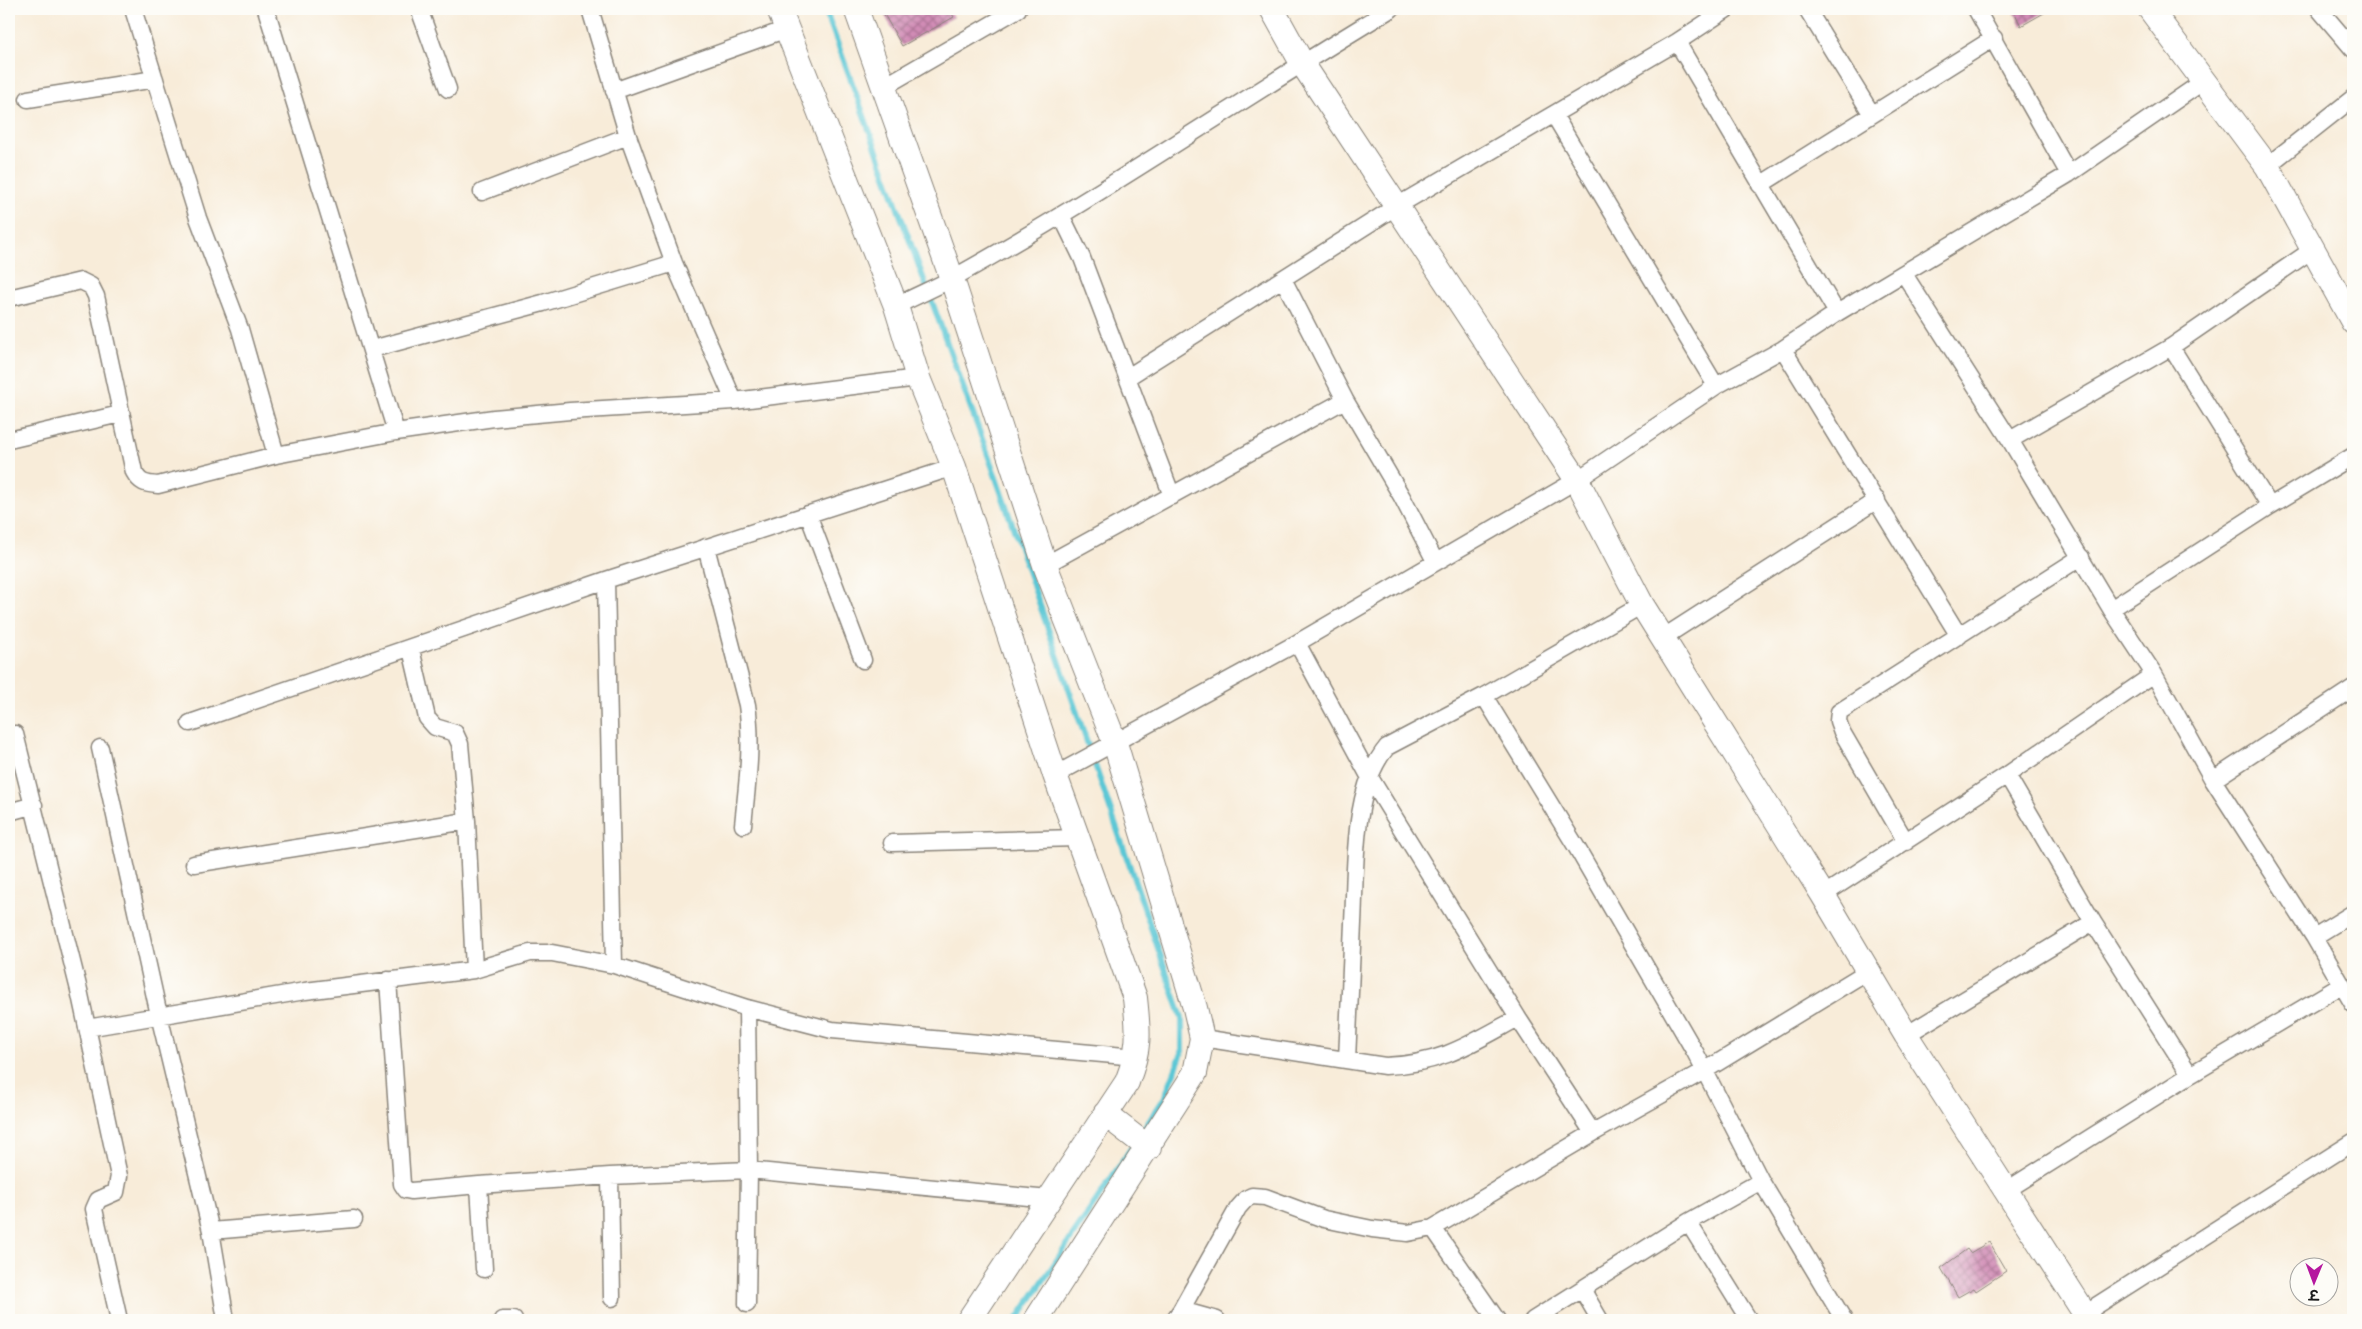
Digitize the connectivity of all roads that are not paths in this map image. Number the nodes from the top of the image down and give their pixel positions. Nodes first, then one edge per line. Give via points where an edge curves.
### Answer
1 (133, 9) edge
2 (266, 9) edge
3 (419, 9) edge
4 (590, 9) edge
5 (856, 9) edge
6 (1018, 9) edge
7 (1272, 9) edge
8 (1391, 9) edge
9 (1728, 9) edge
10 (1807, 9) edge
11 (1976, 9) edge
12 (2150, 9) edge
13 (2319, 9) edge
14 (783, 19) edge
15 (1994, 38) junction
16 (1677, 42) junction
17 (2353, 49) edge
18 (1302, 62) junction
19 (155, 79) junction
20 (2204, 81) junction
21 (885, 86) junction
22 (448, 89) dead end
23 (614, 91) junction
24 (2353, 98) edge
25 (28, 100) dead end
26 (1871, 113) junction
27 (1554, 115) junction
28 (628, 136) junction
29 (2267, 166) junction
30 (2069, 174) junction
31 (1760, 185) junction
32 (482, 192) dead end
33 (1397, 206) junction
34 (1062, 215) junction
35 (2312, 250) junction
36 (674, 263) junction
37 (1904, 274) junction
38 (1283, 279) junction
39 (946, 281) junction
40 (9, 298) edge
41 (903, 302) junction
42 (1837, 313) junction
43 (2352, 316) edge
44 (2171, 347) junction
45 (372, 349) junction
46 (1783, 350) junction
47 (1128, 377) junction
48 (918, 378) junction
49 (1716, 386) junction
50 (1345, 400) junction
51 (734, 401) junction
52 (120, 414) junction
53 (396, 432) junction
54 (9, 440) edge
55 (2010, 440) junction
56 (276, 455) junction
57 (2353, 456) edge
58 (954, 467) junction
59 (1576, 480) junction
60 (1172, 496) junction
61 (1877, 500) junction
62 (2270, 506) junction
63 (808, 514) junction
64 (706, 547) junction
65 (2081, 557) junction
66 (1435, 561) junction
67 (1045, 565) junction
68 (606, 580) junction
69 (1642, 605) junction
70 (2111, 609) junction
71 (1960, 636) junction
72 (1664, 637) junction
73 (1297, 643) junction
74 (411, 649) junction
75 (863, 660) dead end
76 (2154, 674) junction
77 (2353, 688) edge
78 (1484, 696) junction
79 (190, 723) dead end
80 (15, 734) dead end
81 (100, 748) dead end
82 (1106, 748) junction
83 (1061, 771) junction
84 (2007, 775) junction
85 (1370, 776) junction
86 (2213, 780) junction
87 (34, 806) junction
88 (9, 812) edge
89 (467, 821) junction
90 (743, 825) dead end
91 (1078, 838) junction
92 (1906, 842) junction
93 (892, 844) dead end
94 (194, 864) dead end
95 (1823, 895) junction
96 (2353, 913) edge
97 (2093, 922) junction
98 (2314, 936) junction
99 (614, 965) junction
100 (474, 970) junction
101 (1868, 971) junction
102 (388, 980) junction
103 (2342, 985) junction
104 (2353, 1004) edge
105 (747, 1008) junction
106 (159, 1015) junction
107 (1518, 1018) junction
108 (87, 1028) junction
109 (1906, 1035) junction
110 (1202, 1038) junction
111 (1136, 1057) junction
112 (1347, 1060) junction
113 (1704, 1071) junction
114 (2190, 1076) junction
115 (1112, 1119) junction
116 (1593, 1133) junction
117 (2353, 1142) edge
118 (1145, 1145) junction
119 (749, 1170) junction
120 (610, 1176) junction
121 (1761, 1181) junction
122 (479, 1185) junction
123 (2007, 1190) junction
124 (1049, 1199) junction
125 (354, 1219) dead end
126 (1688, 1222) junction
127 (1433, 1228) junction
128 (211, 1231) junction
129 (484, 1269) dead end
130 (1583, 1291) junction
131 (612, 1298) dead end
132 (747, 1304) dead end
133 (1178, 1315) edge
134 (2087, 1317) edge
135 (119, 1320) edge
136 (226, 1320) edge
137 (502, 1320) edge
138 (514, 1320) edge
139 (969, 1320) edge
140 (1036, 1320) edge
141 (1217, 1320) edge
142 (1497, 1320) edge
143 (1533, 1320) edge
144 (1600, 1320) edge
145 (1749, 1320) edge
146 (1844, 1320) edge

1 - 19 street
2 - 45 street
3 - 22 street
4 - 23 street
5 - 21 main road
6 - 21 street
7 - 18 main road
8 - 18 street
9 - 16 street
10 - 26 street
11 - 15 street
12 - 20 main road
13 - 17 street
14 - 23 street
14 - 41 main road
15 - 26 street
15 - 30 street
16 - 27 street
16 - 31 street
18 - 33 main road
18 - 34 street
19 - 25 street
19 - 56 street via 198,218 240,329
20 - 29 main road
20 - 30 street
21 - 39 main road
23 - 28 street
24 - 29 street
26 - 31 street
27 - 33 street
27 - 49 street
28 - 32 street
28 - 36 street
29 - 35 main road
30 - 37 street
31 - 42 street
33 - 38 street
33 - 59 main road
34 - 39 street
34 - 47 street
35 - 43 main road
35 - 44 street
36 - 45 street via 543,303
36 - 51 street
37 - 42 street
37 - 55 street
38 - 47 street
38 - 50 street
39 - 41 street
39 - 67 main road
40 - 52 street via 81,281 91,286 96,296
41 - 48 main road
42 - 46 street
44 - 55 street
44 - 62 street
45 - 53 street
46 - 49 street
46 - 61 street
47 - 60 street
48 - 51 street
48 - 58 main road
49 - 59 street
50 - 60 street
50 - 66 street
51 - 53 street via 570,411
52 - 54 street
52 - 56 street via 134,472 139,481 146,484 158,485
53 - 56 street
55 - 65 street
57 - 62 street
58 - 63 street
58 - 83 main road
59 - 66 street
59 - 69 main road
60 - 67 street
61 - 71 street
61 - 72 street
62 - 70 street
63 - 64 street
63 - 75 street
64 - 68 street
64 - 90 street via 747,705 750,745
65 - 70 street
65 - 71 street
66 - 73 street
67 - 82 main road
68 - 74 street
68 - 99 street
69 - 72 main road
69 - 78 street
70 - 76 street
71 - 92 street via 1839,712 1842,732
72 - 95 main road
73 - 82 street
73 - 85 street
74 - 79 street
74 - 89 street via 427,718 435,727 455,733 460,744
76 - 84 street
76 - 86 street
77 - 86 street
78 - 85 street via 1387,748 1376,760
78 - 113 street via 1578,848
80 - 87 street
81 - 106 street
82 - 83 street
82 - 110 main road via 1195,1008
83 - 91 main road
84 - 92 street
84 - 97 street
85 - 107 street
85 - 112 street via 1358,828
86 - 98 street
87 - 88 street
87 - 108 street
89 - 94 street
89 - 100 street
91 - 93 street
91 - 111 main road via 1135,998
92 - 95 street
95 - 101 main road
96 - 98 street
97 - 109 street
97 - 114 street
98 - 103 street
99 - 100 street via 540,953
99 - 105 street
100 - 102 street
101 - 109 main road
101 - 113 street
102 - 106 street
102 - 122 street via 402,1184 410,1191
103 - 104 street
103 - 114 street
105 - 111 street via 832,1030
105 - 119 street
106 - 108 street
106 - 128 street
107 - 112 street via 1452,1054 1426,1062 1385,1066
107 - 116 street
108 - 135 street via 119,1176 116,1192 98,1200 94,1209
109 - 123 main road
110 - 112 street
110 - 118 main road via 1196,1073
111 - 115 main road
113 - 116 street
113 - 121 street
114 - 123 street
115 - 118 main road
115 - 124 main road
116 - 127 street
117 - 134 street
118 - 140 main road
119 - 120 street
119 - 124 street
119 - 132 street
120 - 122 street
120 - 131 street
121 - 126 street
121 - 146 street
122 - 129 street
123 - 134 main road
124 - 139 main road
125 - 128 street
126 - 130 street
126 - 145 street
127 - 133 street via 1408,1233 1372,1229 1324,1219 1265,1197 1252,1196 1238,1208
127 - 142 street
128 - 136 street
130 - 143 street
130 - 144 street
133 - 141 street
137 - 138 street

